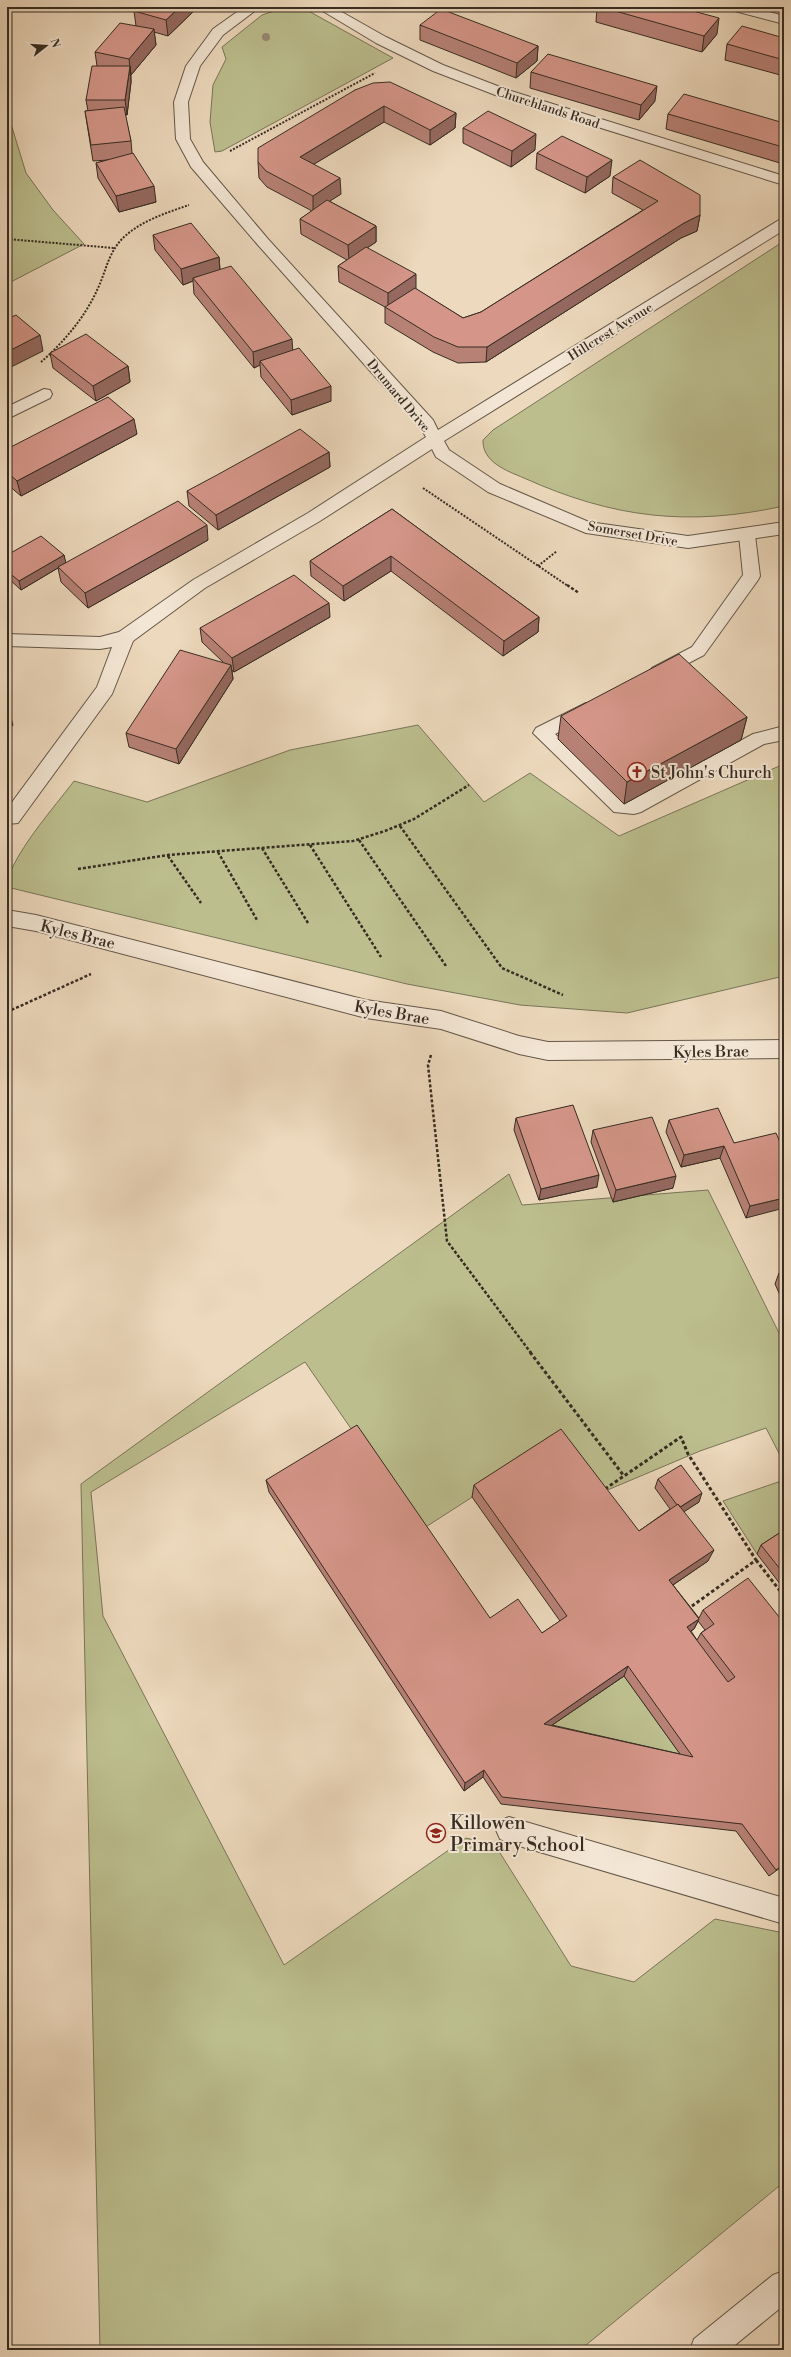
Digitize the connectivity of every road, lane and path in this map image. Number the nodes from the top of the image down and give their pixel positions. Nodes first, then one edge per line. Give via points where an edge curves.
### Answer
1 (253, 7) edge
2 (323, 7) edge
3 (736, 7) edge
4 (784, 20) edge
5 (410, 54) junction
6 (196, 164) junction
7 (784, 181) edge
8 (222, 194) junction
9 (784, 223) edge
10 (7, 239) edge
11 (114, 248) junction
12 (44, 394) joint
13 (7, 414) edge
14 (434, 439) junction
15 (391, 467) junction
16 (784, 528) edge
17 (747, 535) junction
18 (556, 551) dead end
19 (538, 566) junction
20 (579, 593) dead end
21 (125, 637) junction
22 (7, 640) edge
23 (644, 679) edge
24 (604, 701) edge
25 (784, 733) edge
26 (469, 785) dead end
27 (11, 818) dead end
28 (400, 826) junction
29 (359, 840) junction
30 (310, 845) junction
31 (262, 848) junction
32 (218, 852) junction
33 (168, 855) junction
34 (78, 869) dead end
35 (201, 903) dead end
36 (7, 918) edge
37 (257, 920) dead end
38 (308, 923) dead end
39 (381, 957) dead end
40 (446, 966) dead end
41 (94, 973) dead end
42 (563, 995) dead end
43 (7, 1012) edge
44 (784, 1049) edge
45 (428, 1065) dead end
46 (624, 1476) junction
47 (605, 1489) edge
48 (756, 1560) junction
49 (784, 1596) edge
50 (692, 1606) dead end
51 (509, 1830) dead end
52 (784, 1911) edge
53 (784, 2286) edge
54 (705, 2350) edge

1 - 6 street, Drumard Drive via 218,32 193,66 181,102 183,139
2 - 5 street, Churchlands Road
3 - 4 street
5 - 6 path via 224,154
5 - 7 street, Churchlands Road via 438,68 504,93
6 - 8 street, Drumard Drive
8 - 11 path via 156,216 123,238
8 - 14 street, Drumard Drive via 427,424
9 - 14 street, Hillcrest Avenue
10 - 11 path
11 - 12 path via 99,288 76,324 42,360 20,374
12 - 13 street
14 - 15 street, Drumard Drive
14 - 17 street, Somerset Drive via 442,453 494,488 586,527 688,542
15 - 19 path
15 - 21 street, Drumard Drive via 314,517 199,584
16 - 17 street, Somerset Drive
17 - 23 lane via 752,576 698,651
18 - 19 path
19 - 20 path
21 - 22 street, Drumard Drive via 100,643
21 - 27 street via 105,689
24 - 25 lane via 542,733 622,807 634,807 759,738
26 - 28 path via 418,818
28 - 29 path
28 - 42 path via 502,968
29 - 30 path
29 - 40 path
30 - 31 path
30 - 39 path
31 - 32 path
31 - 38 path
32 - 33 path
32 - 37 path
33 - 34 path
33 - 35 path
36 - 44 street, Kyles Brae via 36,923 366,1009 441,1020 519,1045 548,1051 721,1052
41 - 43 path
45 - 46 path via 447,1241
46 - 47 path
46 - 48 path via 681,1437 688,1454
48 - 49 path
48 - 50 path
51 - 52 lane
53 - 54 street

